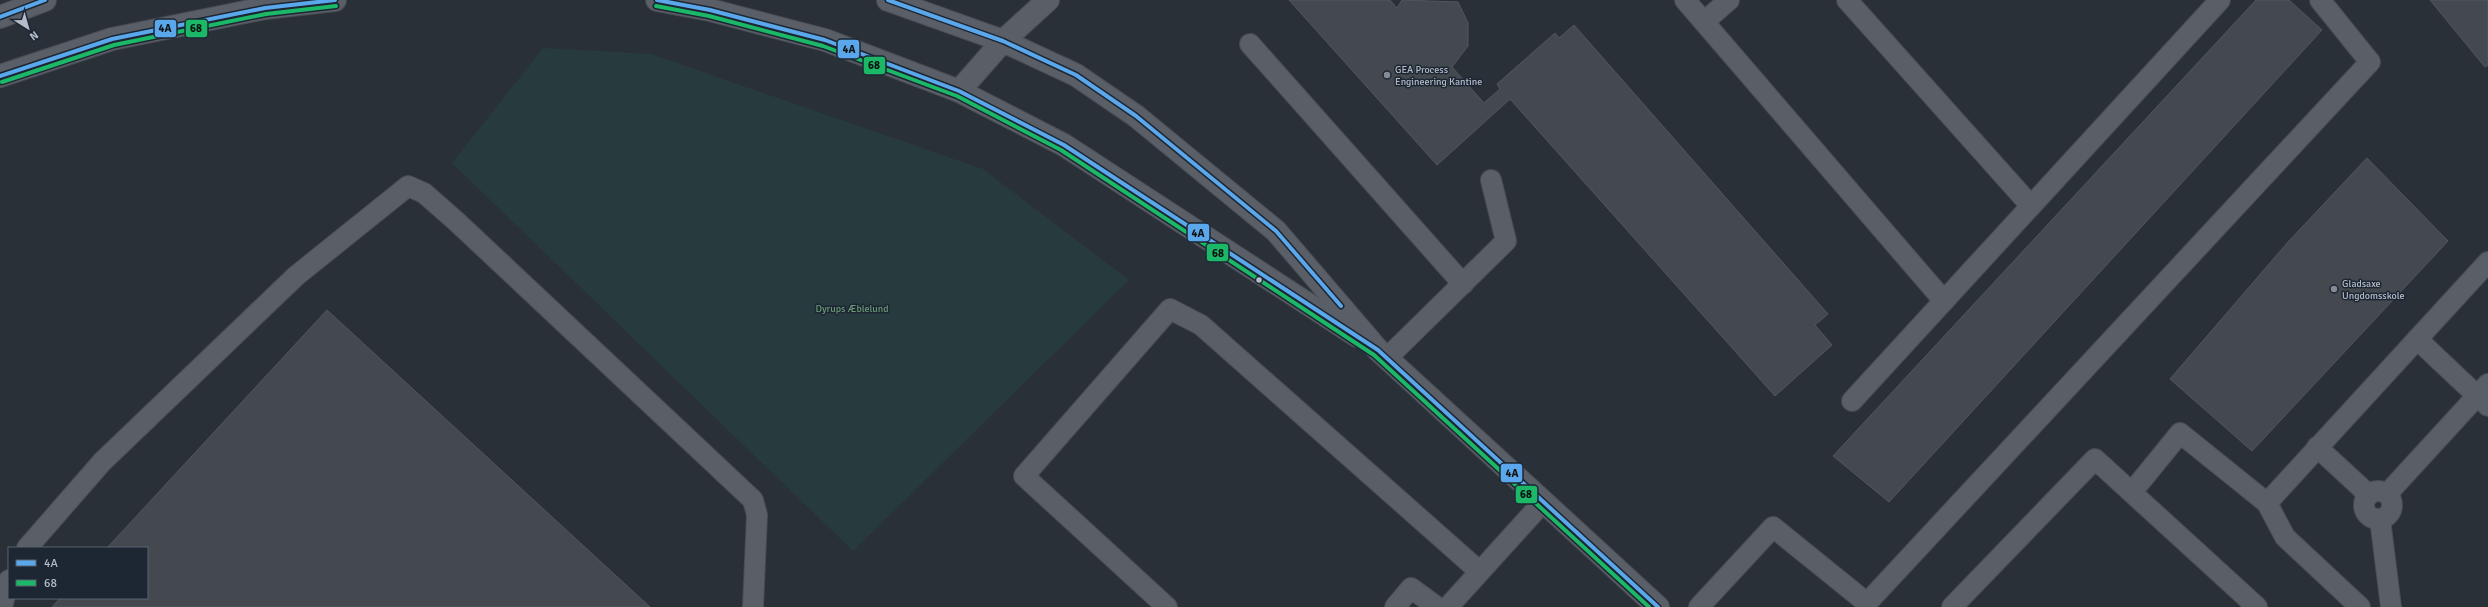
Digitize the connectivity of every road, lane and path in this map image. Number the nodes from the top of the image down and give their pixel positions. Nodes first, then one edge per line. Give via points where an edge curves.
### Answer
1 (45, 0) edge
2 (335, 0) edge
3 (657, 0) edge
4 (888, 0) edge
5 (1048, 0) edge
6 (1684, 0) edge
7 (1729, 0) edge
8 (1847, 0) edge
9 (2220, 0) edge
10 (2320, 0) edge
11 (0, 17) edge
12 (1705, 21) junction
13 (1003, 41) junction
14 (1250, 44) dead end
15 (0, 76) edge
16 (959, 91) junction
17 (1492, 180) dead end
18 (2031, 206) junction
19 (2488, 262) edge
20 (1463, 284) junction
21 (1944, 301) junction
22 (2417, 339) junction
23 (1382, 354) junction
24 (2484, 396) edge
25 (1852, 401) dead end
26 (2317, 447) junction
27 (2132, 492) junction
28 (2379, 494) junction
29 (1543, 502) junction
30 (2267, 503) junction
31 (28, 547) edge
32 (1479, 570) junction
33 (8, 584) edge
34 (2, 607) edge
35 (753, 607) edge
36 (1167, 607) edge
37 (1395, 607) edge
38 (1437, 607) edge
39 (1448, 607) edge
40 (1658, 607) edge
41 (1699, 607) edge
42 (1952, 607) edge
43 (2257, 607) edge
44 (2360, 607) edge
45 (2392, 607) edge

1 - 11 street
2 - 15 street via 264,8 112,39
3 - 16 street via 710,10 825,40
4 - 13 street
5 - 13 street
6 - 12 lane
7 - 12 lane
8 - 18 lane
9 - 18 lane
10 - 41 lane via 2370,62 1867,603 1773,527
12 - 21 lane
13 - 16 street
13 - 23 street via 1076,75 1136,116 1258,216 1276,232
14 - 20 lane
16 - 23 street via 1064,145
17 - 20 lane via 1506,242
18 - 21 lane
19 - 22 lane
20 - 23 lane
21 - 25 lane
22 - 24 lane
22 - 26 lane
23 - 29 street
24 - 28 lane
26 - 28 lane
26 - 30 lane
27 - 30 lane via 2180,433
27 - 42 lane via 2095,459
27 - 43 lane
28 - 45 lane via 2364,497 2363,510 2374,520 2380,519
29 - 32 lane
29 - 40 street
30 - 44 lane via 2285,537
31 - 35 lane via 102,462 296,276 408,186 424,194 457,222 753,500 757,515
32 - 36 lane via 1201,325 1170,309 1024,476
32 - 39 lane
33 - 34 lane
37 - 38 lane via 1411,588

